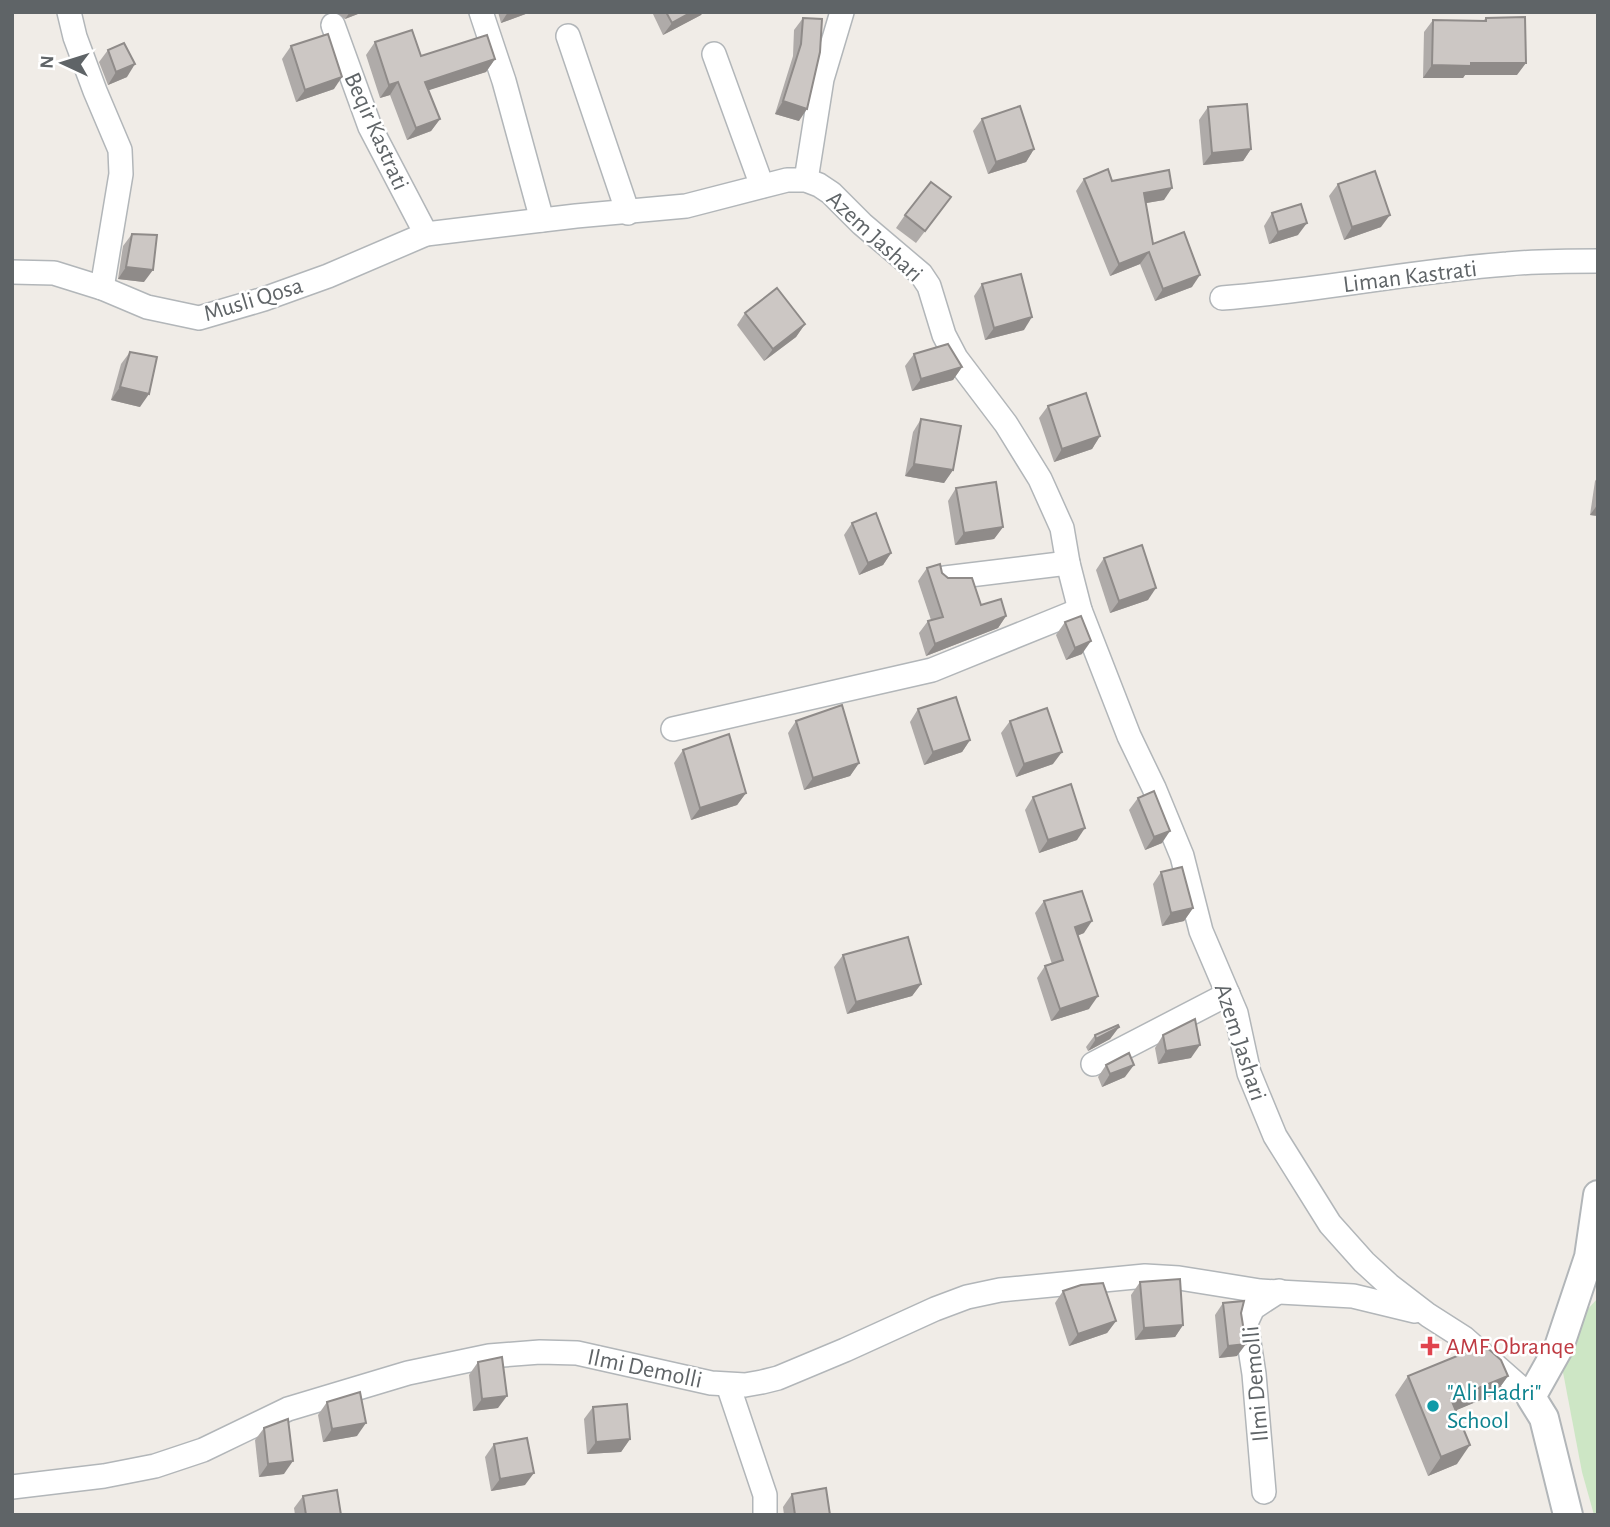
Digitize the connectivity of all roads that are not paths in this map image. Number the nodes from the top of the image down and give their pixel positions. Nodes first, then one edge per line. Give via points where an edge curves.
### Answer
1 (69, 12) edge
2 (481, 12) edge
3 (842, 12) edge
4 (333, 26) dead end
5 (568, 36) dead end
6 (714, 54) dead end
7 (806, 180) junction
8 (762, 186) junction
9 (628, 213) junction
10 (542, 220) junction
11 (426, 234) junction
12 (1598, 261) edge
13 (12, 272) edge
14 (102, 288) junction
15 (1222, 298) dead end
16 (1068, 563) junction
17 (946, 578) edge
18 (1080, 610) junction
19 (673, 729) dead end
20 (1228, 993) junction
21 (1093, 1064) dead end
22 (1598, 1195) edge
23 (1279, 1292) junction
24 (1428, 1315) junction
25 (728, 1385) junction
26 (1531, 1397) junction
27 (12, 1487) edge
28 (1264, 1492) dead end
29 (765, 1515) edge
30 (1568, 1515) edge

1 - 14 street via 120,150 121,174
2 - 10 street
3 - 7 street, Azem Jashari via 822,79
4 - 11 street, Beqir Kastrati via 370,127
5 - 9 street
6 - 8 street
7 - 8 street
7 - 16 street, Azem Jashari via 831,193 929,286 956,358 1040,479 1062,528
8 - 9 street via 686,206
9 - 10 street
10 - 11 street, Musli Qosa
11 - 14 street, Musli Qosa via 328,276 200,318 147,307
12 - 15 street, Liman Kastrati via 1507,264
13 - 14 street, Musli Qosa via 54,273
16 - 17 street
16 - 18 street, Azem Jashari
18 - 19 street via 932,670
18 - 20 street, Azem Jashari via 1182,856 1201,931
20 - 21 street
20 - 24 street, Azem Jashari via 1261,1105 1311,1196 1364,1262
22 - 26 street via 1589,1257 1559,1347
23 - 24 street, Ilmi Demolli via 1353,1296
23 - 25 street, Ilmi Demolli via 1145,1276 1000,1290 935,1309 778,1378
23 - 28 street, Ilmi Demolli via 1252,1308 1246,1323
24 - 26 street, Azem Jashari via 1464,1338
25 - 27 street, Ilmi Demolli via 577,1353 489,1356 408,1373 288,1409 166,1463
25 - 29 street via 765,1495
26 - 30 street via 1544,1418

